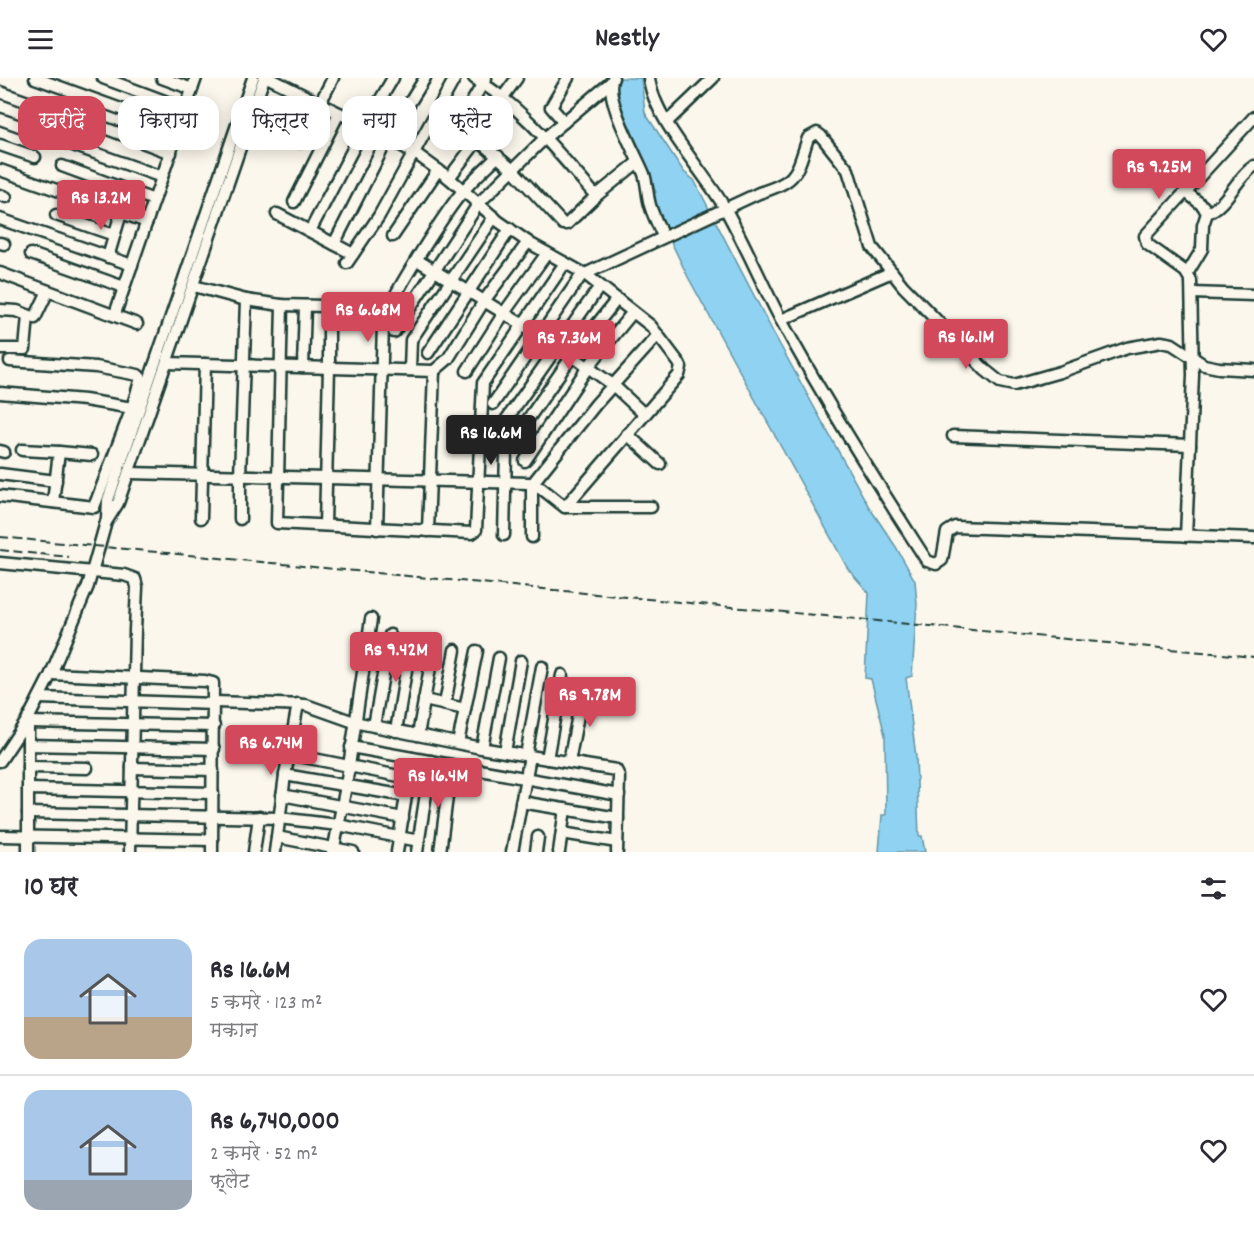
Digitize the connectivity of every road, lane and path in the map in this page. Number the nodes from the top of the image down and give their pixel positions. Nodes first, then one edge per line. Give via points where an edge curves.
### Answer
1 (35, 78) edge
2 (103, 78) edge
3 (162, 78) edge
4 (196, 78) edge
5 (253, 78) edge
6 (264, 78) edge
7 (269, 78) edge
8 (333, 78) edge
9 (393, 78) edge
10 (425, 78) edge
11 (455, 78) edge
12 (517, 78) edge
13 (568, 78) edge
14 (649, 78) edge
15 (713, 78) edge
16 (481, 80) edge
17 (611, 81) edge
18 (192, 89) junction
19 (0, 92) edge
20 (151, 96) edge
21 (190, 96) edge
22 (304, 96) edge
23 (324, 96) edge
24 (382, 96) edge
25 (414, 96) edge
26 (473, 96) edge
27 (502, 96) edge
28 (504, 96) edge
29 (18, 98) edge
30 (513, 107) edge
31 (118, 108) edge
32 (330, 109) edge
33 (339, 113) junction
34 (342, 114) edge
35 (1254, 117) edge
36 (0, 119) edge
37 (564, 122) junction
38 (667, 123) junction
39 (106, 129) edge
40 (545, 138) junction
41 (0, 145) edge
42 (172, 150) edge
43 (352, 150) edge
44 (382, 150) edge
45 (409, 150) edge
46 (413, 152) junction
47 (171, 153) junction
48 (498, 156) junction
49 (35, 157) dead end
50 (638, 162) junction
51 (62, 166) dead end
52 (1254, 166) edge
53 (0, 170) edge
54 (438, 170) junction
55 (513, 170) junction
56 (162, 177) junction
57 (449, 177) junction
58 (464, 190) junction
59 (1186, 192) junction
60 (596, 196) junction
61 (154, 200) junction
62 (294, 202) dead end
63 (479, 203) junction
64 (724, 210) junction
65 (121, 213) junction
66 (1207, 213) junction
67 (277, 214) dead end
68 (56, 215) dead end
69 (494, 217) junction
70 (0, 219) edge
71 (147, 222) junction
72 (510, 229) junction
73 (310, 231) junction
74 (114, 235) junction
75 (393, 236) dead end
76 (661, 236) junction
77 (528, 242) junction
78 (334, 243) junction
79 (547, 253) junction
80 (31, 254) dead end
81 (108, 257) junction
82 (417, 260) junction
83 (565, 263) junction
84 (132, 265) junction
85 (433, 270) junction
86 (892, 272) junction
87 (0, 273) edge
88 (584, 274) junction
89 (1187, 274) junction
90 (451, 281) junction
91 (194, 286) junction
92 (600, 286) junction
93 (124, 287) junction
94 (48, 291) junction
95 (468, 291) junction
96 (1192, 293) junction
97 (1254, 295) edge
98 (617, 299) junction
99 (246, 300) junction
100 (484, 301) junction
101 (282, 306) junction
102 (305, 306) junction
103 (0, 310) edge
104 (633, 312) junction
105 (504, 313) junction
106 (115, 314) junction
107 (28, 316) junction
108 (781, 320) junction
109 (137, 324) dead end
110 (522, 324) junction
111 (394, 332) dead end
112 (540, 335) junction
113 (658, 335) junction
114 (557, 345) junction
115 (0, 349) edge
116 (428, 353) dead end
117 (572, 356) junction
118 (1192, 357) junction
119 (10, 360) dead end
120 (167, 363) junction
121 (205, 364) junction
122 (244, 365) junction
123 (281, 366) junction
124 (303, 367) junction
125 (588, 367) junction
126 (329, 368) junction
127 (381, 369) junction
128 (410, 370) junction
129 (1254, 370) edge
130 (434, 371) junction
131 (467, 371) dead end
132 (613, 385) junction
133 (0, 393) edge
134 (493, 404) dead end
135 (132, 408) junction
136 (644, 414) junction
137 (499, 430) dead end
138 (627, 434) junction
139 (953, 436) dead end
140 (1190, 445) junction
141 (22, 450) dead end
142 (58, 452) junction
143 (92, 455) dead end
144 (525, 460) dead end
145 (660, 464) dead end
146 (129, 473) junction
147 (0, 474) edge
148 (202, 475) junction
149 (240, 476) junction
150 (278, 477) junction
151 (326, 479) junction
152 (379, 480) junction
153 (56, 481) junction
154 (429, 481) junction
155 (479, 482) junction
156 (506, 483) junction
157 (532, 484) junction
158 (0, 496) edge
159 (53, 502) junction
160 (565, 507) junction
161 (651, 507) dead end
162 (201, 518) dead end
163 (240, 519) dead end
164 (106, 522) junction
165 (325, 525) junction
166 (377, 529) junction
167 (428, 531) junction
168 (504, 535) dead end
169 (1186, 536) junction
170 (532, 537) dead end
171 (1254, 538) edge
172 (0, 563) edge
173 (93, 572) junction
174 (371, 619) dead end
175 (390, 635) dead end
176 (434, 645) dead end
177 (411, 646) dead end
178 (456, 650) dead end
179 (477, 651) dead end
180 (499, 658) dead end
181 (521, 662) dead end
182 (542, 667) dead end
183 (51, 674) junction
184 (562, 675) dead end
185 (134, 677) junction
186 (583, 689) dead end
187 (39, 698) junction
188 (424, 700) junction
189 (133, 701) junction
190 (214, 703) junction
191 (445, 704) junction
192 (298, 705) junction
193 (465, 709) junction
194 (28, 720) junction
195 (354, 722) junction
196 (133, 723) junction
197 (214, 726) junction
198 (374, 726) junction
199 (396, 731) junction
200 (418, 735) junction
201 (458, 743) junction
202 (28, 745) junction
203 (133, 747) junction
204 (351, 747) junction
205 (482, 748) junction
206 (214, 749) junction
207 (506, 752) junction
208 (289, 754) junction
209 (528, 755) junction
210 (412, 758) junction
211 (547, 759) junction
212 (0, 761) edge
213 (431, 761) junction
214 (569, 762) junction
215 (451, 765) junction
216 (28, 767) junction
217 (348, 767) junction
218 (87, 768) dead end
219 (132, 768) junction
220 (213, 770) junction
221 (285, 775) junction
222 (409, 778) junction
223 (525, 778) junction
224 (346, 786) junction
225 (28, 789) junction
226 (132, 790) junction
227 (213, 792) junction
228 (282, 795) junction
229 (619, 795) junction
230 (406, 796) junction
231 (521, 802) junction
232 (342, 806) junction
233 (565, 810) junction
234 (28, 813) junction
235 (132, 815) junction
236 (213, 816) junction
237 (259, 817) junction
238 (279, 818) junction
239 (403, 818) junction
240 (618, 818) junction
241 (338, 825) junction
242 (562, 833) junction
243 (0, 836) edge
244 (28, 837) junction
245 (277, 837) junction
246 (538, 837) dead end
247 (399, 838) junction
248 (131, 839) junction
249 (212, 840) junction
250 (418, 846) edge
251 (617, 847) edge
252 (334, 850) edge
253 (28, 852) edge
254 (130, 852) edge
255 (212, 852) edge
256 (254, 852) edge
257 (275, 852) edge
258 (353, 852) edge
259 (397, 852) edge
260 (440, 852) edge
261 (512, 852) edge
262 (536, 852) edge
263 (559, 852) edge

1 - 31 street
2 - 20 street
3 - 18 street
4 - 18 street
5 - 164 street via 108,500
6 - 91 street
7 - 22 street
8 - 23 street
9 - 24 street
10 - 25 street
11 - 46 street
12 - 28 street
13 - 37 street via 551,107
14 - 38 street via 654,99
15 - 38 street
16 - 26 street
16 - 27 street
17 - 37 street
17 - 50 street via 624,132
18 - 21 street
19 - 29 street
30 - 40 street
32 - 33 street
33 - 34 street
33 - 62 street
35 - 59 street
36 - 56 street
37 - 40 street
38 - 64 street
39 - 47 street
40 - 55 street
40 - 60 street
41 - 49 street
42 - 47 street
43 - 73 street
44 - 78 street
45 - 46 street
46 - 54 street
46 - 78 street via 379,216 350,258
47 - 56 street
48 - 55 street
48 - 57 street via 485,144 477,143
48 - 58 street
50 - 60 street
50 - 76 street
51 - 61 street
52 - 66 street
53 - 65 street
54 - 57 street
54 - 75 street
55 - 60 street via 563,224
55 - 63 street
56 - 61 street
57 - 58 street
58 - 63 street
58 - 82 street
59 - 66 street
59 - 89 street via 1145,240
61 - 71 street
63 - 69 street
63 - 85 street
64 - 76 street
64 - 86 street via 787,182 808,138 816,134 848,170 871,245
64 - 108 street
65 - 71 street
65 - 74 street
66 - 89 street via 1202,249
67 - 73 street
68 - 74 street
69 - 72 street
69 - 90 street
70 - 81 street
71 - 84 street
72 - 77 street
72 - 95 street
73 - 78 street
74 - 81 street
76 - 88 street
77 - 79 street
77 - 100 street
79 - 83 street
79 - 105 street
80 - 93 street
81 - 84 street
82 - 85 street
82 - 127 street via 386,312
83 - 88 street
83 - 110 street
84 - 93 street
85 - 90 street
85 - 111 street
86 - 108 street
86 - 118 street via 1000,382 1014,385 1148,343 1172,345
87 - 94 street
88 - 92 street
88 - 112 street
89 - 96 street
90 - 95 street
90 - 128 street via 411,340
91 - 99 street
91 - 120 street
92 - 98 street
92 - 114 street
93 - 106 street
94 - 106 street
94 - 107 street via 37,316
95 - 100 street
95 - 116 street
96 - 97 street
96 - 118 street
98 - 104 street
98 - 117 street
99 - 101 street
99 - 122 street
100 - 105 street
100 - 130 street via 448,358
101 - 102 street
101 - 123 street
102 - 124 street
102 - 126 street via 329,308
103 - 107 street
104 - 113 street
104 - 125 street
105 - 110 street
105 - 131 street
106 - 109 street
107 - 115 street via 25,349
108 - 169 street via 927,561 936,564 942,560 947,532 955,526
110 - 112 street
110 - 155 street via 483,384
112 - 114 street
112 - 134 street
113 - 132 street
113 - 136 street via 681,371
114 - 117 street
114 - 137 street
117 - 125 street
117 - 156 street via 508,447
118 - 129 street via 1219,368
118 - 140 street
119 - 135 street via 96,367 138,375 141,379
120 - 121 street
120 - 146 street
121 - 122 street
121 - 148 street
122 - 123 street
122 - 149 street
123 - 124 street
123 - 150 street
124 - 126 street
125 - 132 street
125 - 144 street
126 - 127 street
126 - 151 street
127 - 128 street
127 - 152 street
128 - 130 street
130 - 154 street
132 - 136 street
132 - 157 street
133 - 135 street
135 - 159 street via 94,507
136 - 138 street
138 - 145 street
138 - 160 street
139 - 140 street
140 - 169 street
141 - 142 street
142 - 143 street
142 - 153 street
146 - 148 street
146 - 164 street
147 - 153 street
148 - 149 street
148 - 162 street
149 - 150 street
149 - 163 street
150 - 151 street
150 - 165 street via 277,523
151 - 152 street
151 - 165 street
152 - 154 street
152 - 166 street
153 - 159 street
154 - 155 street
154 - 167 street
155 - 156 street
155 - 167 street via 475,532
156 - 157 street
156 - 168 street
157 - 160 street
157 - 170 street
158 - 159 street
160 - 161 street
164 - 173 street
165 - 166 street
166 - 167 street
169 - 171 street
172 - 173 street
173 - 183 street
173 - 185 street via 135,579
174 - 195 street
175 - 198 street
176 - 188 street
177 - 199 street
178 - 191 street
179 - 193 street
180 - 205 street
181 - 207 street
182 - 209 street
183 - 185 street
183 - 187 street
184 - 211 street
185 - 189 street
185 - 190 street via 210,681
186 - 214 street
187 - 189 street
187 - 194 street
188 - 191 street
188 - 200 street
189 - 190 street
189 - 196 street
190 - 192 street
190 - 197 street
191 - 193 street
192 - 195 street
192 - 208 street
193 - 201 street
194 - 196 street
194 - 202 street
194 - 212 street
195 - 198 street
195 - 204 street
196 - 197 street
196 - 203 street
197 - 206 street
198 - 199 street
199 - 200 street
200 - 201 street
201 - 205 street
202 - 203 street
202 - 216 street
203 - 206 street
203 - 219 street
204 - 210 street
204 - 217 street
205 - 207 street
206 - 220 street
207 - 209 street
208 - 217 street
208 - 221 street
209 - 211 street
209 - 223 street
210 - 213 street
210 - 222 street
211 - 214 street
213 - 215 street
213 - 250 street
214 - 229 street via 616,770
215 - 223 street
215 - 260 street
216 - 218 street
216 - 225 street
217 - 222 street
217 - 224 street
219 - 220 street
219 - 226 street
220 - 227 street
221 - 224 street
221 - 228 street
222 - 230 street
223 - 229 street
223 - 231 street
224 - 230 street
224 - 232 street
225 - 226 street
225 - 234 street
226 - 227 street
226 - 235 street
227 - 236 street
228 - 232 street
228 - 238 street
229 - 240 street
230 - 239 street
231 - 233 street
231 - 261 street
232 - 239 street
232 - 241 street
233 - 240 street
233 - 242 street
234 - 235 street
234 - 244 street
235 - 236 street
235 - 248 street
236 - 237 street
236 - 249 street
237 - 238 street
237 - 256 street
238 - 241 street
238 - 245 street
239 - 247 street
240 - 251 street
241 - 247 street
241 - 252 street
242 - 251 street
242 - 263 street
243 - 244 street
244 - 248 street
244 - 253 street
245 - 252 street
245 - 257 street
246 - 262 street
247 - 250 street
247 - 259 street
248 - 249 street
248 - 254 street
249 - 255 street
252 - 258 street

